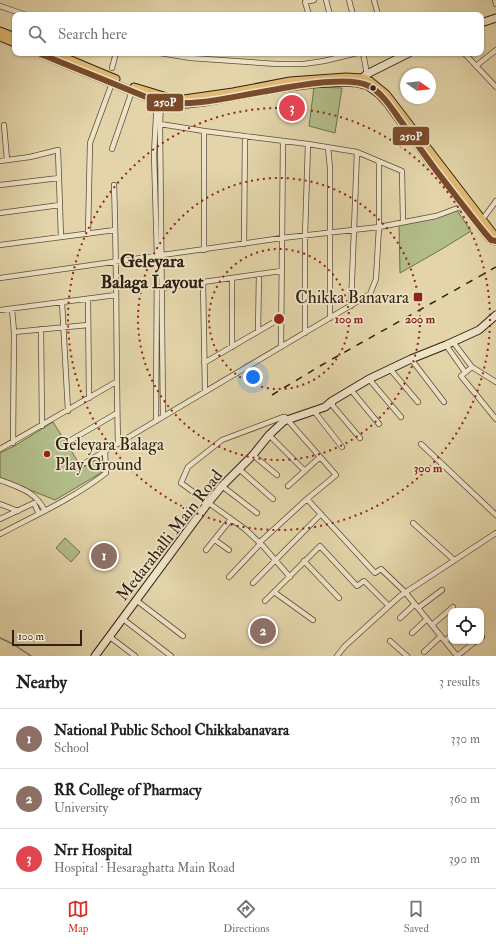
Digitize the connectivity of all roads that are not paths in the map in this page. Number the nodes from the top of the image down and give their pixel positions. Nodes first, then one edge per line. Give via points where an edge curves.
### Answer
1 (314, 0) edge
2 (326, 0) edge
3 (348, 0) edge
4 (374, 0) edge
5 (495, 0) edge
6 (496, 4) edge
7 (0, 6) edge
8 (15, 12) edge
9 (308, 12) edge
10 (329, 12) edge
11 (352, 12) edge
12 (377, 12) edge
13 (496, 18) edge
14 (484, 22) edge
15 (0, 31) edge
16 (12, 36) edge
17 (0, 37) edge
18 (12, 42) edge
19 (496, 50) edge
20 (45, 56) edge
21 (61, 56) edge
22 (115, 56) edge
23 (179, 56) edge
24 (346, 56) edge
25 (363, 56) edge
26 (403, 56) edge
27 (467, 56) edge
28 (476, 66) junction
29 (112, 68) dead end
30 (377, 70) junction
31 (362, 78) junction
32 (112, 83) junction
33 (369, 83) junction
34 (496, 87) edge
35 (132, 91) junction
36 (159, 98) junction
37 (160, 124) junction
38 (4, 125) dead end
39 (204, 132) junction
40 (245, 136) junction
41 (283, 141) junction
42 (308, 144) junction
43 (328, 147) junction
44 (112, 149) dead end
45 (357, 152) junction
46 (7, 160) junction
47 (0, 161) edge
48 (379, 162) junction
49 (59, 178) junction
50 (0, 185) edge
51 (114, 185) dead end
52 (496, 201) edge
53 (60, 205) junction
54 (467, 205) junction
55 (0, 213) edge
56 (403, 222) junction
57 (480, 222) junction
58 (379, 227) junction
59 (116, 230) junction
60 (354, 230) junction
61 (330, 233) junction
62 (88, 234) junction
63 (305, 236) junction
64 (61, 237) junction
65 (282, 238) junction
66 (495, 240) edge
67 (244, 244) junction
68 (0, 245) edge
69 (204, 250) junction
70 (158, 256) junction
71 (116, 262) junction
72 (281, 271) junction
73 (259, 274) junction
74 (0, 278) edge
75 (232, 278) junction
76 (203, 282) junction
77 (161, 288) junction
78 (116, 295) junction
79 (88, 299) junction
80 (62, 302) junction
81 (351, 306) junction
82 (12, 309) junction
83 (0, 310) edge
84 (496, 314) edge
85 (281, 318) junction
86 (330, 318) junction
87 (88, 325) junction
88 (63, 327) junction
89 (41, 329) junction
90 (258, 331) junction
91 (14, 332) junction
92 (305, 333) junction
93 (449, 343) junction
94 (232, 347) junction
95 (281, 347) junction
96 (411, 359) junction
97 (204, 363) junction
98 (472, 367) junction
99 (390, 369) junction
100 (465, 372) junction
101 (369, 379) junction
102 (116, 382) junction
103 (496, 382) edge
104 (351, 390) junction
105 (205, 391) junction
106 (89, 398) junction
107 (332, 401) junction
108 (418, 402) dead end
109 (444, 402) dead end
110 (68, 411) junction
111 (314, 411) junction
112 (117, 413) junction
113 (163, 416) junction
114 (401, 417) dead end
115 (288, 419) junction
116 (496, 419) edge
117 (156, 421) junction
118 (379, 424) dead end
119 (42, 426) junction
120 (269, 435) junction
121 (360, 438) dead end
122 (12, 443) junction
123 (66, 443) dead end
124 (118, 444) junction
125 (421, 444) dead end
126 (342, 447) dead end
127 (0, 450) edge
128 (105, 451) junction
129 (252, 455) junction
130 (320, 457) junction
131 (85, 463) dead end
132 (239, 470) junction
133 (305, 470) junction
134 (277, 475) dead end
135 (0, 480) edge
136 (222, 486) junction
137 (288, 486) dead end
138 (273, 499) dead end
139 (307, 499) junction
140 (39, 500) junction
141 (34, 503) junction
142 (208, 503) junction
143 (0, 504) edge
144 (18, 511) junction
145 (45, 511) junction
146 (257, 513) dead end
147 (39, 514) junction
148 (321, 514) junction
149 (496, 515) edge
150 (0, 519) edge
151 (231, 519) junction
152 (413, 523) dead end
153 (496, 533) edge
154 (0, 534) edge
155 (215, 540) junction
156 (260, 543) junction
157 (206, 550) dead end
158 (229, 550) dead end
159 (276, 560) junction
160 (454, 560) junction
161 (304, 561) junction
162 (290, 576) junction
163 (229, 577) dead end
164 (253, 583) dead end
165 (442, 590) dead end
166 (274, 592) junction
167 (405, 592) junction
168 (339, 598) dead end
169 (136, 600) junction
170 (265, 601) dead end
171 (389, 606) junction
172 (417, 606) junction
173 (453, 607) dead end
174 (400, 618) dead end
175 (123, 619) junction
176 (427, 619) junction
177 (313, 620) dead end
178 (432, 625) junction
179 (412, 633) dead end
180 (183, 636) dead end
181 (441, 636) junction
182 (110, 637) junction
183 (448, 638) edge
184 (390, 641) dead end
185 (445, 641) junction
186 (472, 644) edge
187 (424, 652) dead end
188 (455, 655) edge
189 (96, 656) edge
190 (135, 656) edge
191 (171, 656) edge
192 (337, 656) edge
193 (407, 656) edge

1 - 9 street via 305,2
2 - 10 street
3 - 11 street
4 - 12 street
5 - 6 street
7 - 8 street
13 - 14 street
15 - 16 main road
17 - 18 main road
19 - 28 street
20 - 32 main road
21 - 36 main road
22 - 29 street
23 - 24 street via 304,64
25 - 31 street
26 - 30 street
27 - 28 street
28 - 34 street
30 - 31 street
30 - 33 street
31 - 33 main road
31 - 36 main road via 187,104 172,104
32 - 35 main road
32 - 62 street via 90,143
33 - 54 main road via 388,104 435,169
35 - 36 main road
35 - 44 street
36 - 37 street
36 - 70 street via 154,154
37 - 39 street
37 - 70 street
38 - 46 street
39 - 40 street
39 - 69 street
40 - 41 street
40 - 67 street
41 - 42 street
41 - 65 street
42 - 43 street
42 - 63 street
43 - 45 street
43 - 61 street
45 - 48 street
45 - 60 street
46 - 47 street
46 - 49 street via 58,150
48 - 56 street via 402,171
48 - 58 street
49 - 50 street
49 - 53 street
51 - 59 street
52 - 57 street
53 - 55 street
53 - 64 street
54 - 56 street via 436,216
54 - 57 main road
56 - 58 street
57 - 66 main road via 491,240
58 - 60 street
58 - 81 street via 376,279 370,294
59 - 62 street
59 - 71 street
60 - 61 street
60 - 81 street
61 - 63 street
61 - 86 street
62 - 64 street
63 - 65 street
63 - 92 street
64 - 68 street
65 - 67 street
65 - 72 street
67 - 69 street
69 - 70 street
70 - 71 street
70 - 77 street
70 - 117 street
71 - 74 street
71 - 78 street
72 - 73 street
72 - 85 street
73 - 75 street
73 - 90 street
75 - 76 street
75 - 94 street
76 - 77 street
76 - 97 street
77 - 113 street
78 - 79 street
78 - 102 street
79 - 80 street
79 - 87 street
80 - 82 street
80 - 88 street
81 - 86 street
82 - 83 street
82 - 91 street
84 - 93 street via 479,330
85 - 90 street
85 - 95 street
86 - 92 street
87 - 88 street
87 - 106 street
88 - 89 street
88 - 110 street
89 - 91 street
89 - 119 street
90 - 94 street
91 - 122 street
92 - 95 street
93 - 96 street
93 - 98 street
93 - 100 street
94 - 97 street
95 - 105 street
96 - 99 street
96 - 109 street
97 - 105 street
98 - 100 street
98 - 103 street
99 - 101 street
99 - 108 street
100 - 116 street via 462,378
101 - 104 street
101 - 114 street
102 - 106 street
102 - 112 street
104 - 107 street
104 - 118 street
105 - 113 street
106 - 110 street
107 - 111 street
107 - 121 street via 333,406
110 - 119 street
111 - 115 street
111 - 126 street
112 - 123 street
112 - 124 street
113 - 117 street
115 - 120 street, Medarahalli Main Road
115 - 130 street
115 - 142 street via 283,417 222,440 188,467 181,483
117 - 124 street
119 - 122 street
120 - 129 street, Medarahalli Main Road
120 - 133 street
122 - 127 street
124 - 128 street
125 - 149 street
128 - 131 street
128 - 145 street via 106,473
129 - 132 street, Medarahalli Main Road
129 - 134 street
130 - 133 street
130 - 139 street via 336,475
132 - 136 street, Medarahalli Main Road
132 - 138 street
133 - 137 street
135 - 140 street via 29,492
136 - 142 street, Medarahalli Main Road
136 - 146 street
139 - 148 street
139 - 156 street
140 - 141 street
140 - 145 street
141 - 144 street
141 - 147 street
142 - 151 street
142 - 169 street, Medarahalli Main Road
143 - 144 street
144 - 150 street
145 - 147 street
147 - 154 street
148 - 159 street
148 - 167 street via 375,573 381,569
151 - 155 street
151 - 156 street
152 - 160 street
153 - 160 street
155 - 157 street
155 - 158 street
156 - 159 street
156 - 163 street
159 - 162 street
159 - 164 street
160 - 167 street
161 - 162 street
161 - 168 street
161 - 171 street via 320,546 357,586 364,581
162 - 166 street
165 - 172 street
166 - 170 street
166 - 177 street
167 - 171 street
167 - 172 street
169 - 175 street, Medarahalli Main Road
169 - 180 street
171 - 192 street
172 - 174 street
172 - 176 street
173 - 178 street
175 - 182 street, Medarahalli Main Road
175 - 191 street
176 - 178 street
176 - 179 street
178 - 181 street
181 - 185 street
181 - 187 street
182 - 189 street, Medarahalli Main Road
182 - 190 street
183 - 185 street
184 - 193 street
185 - 188 street
186 - 188 street

